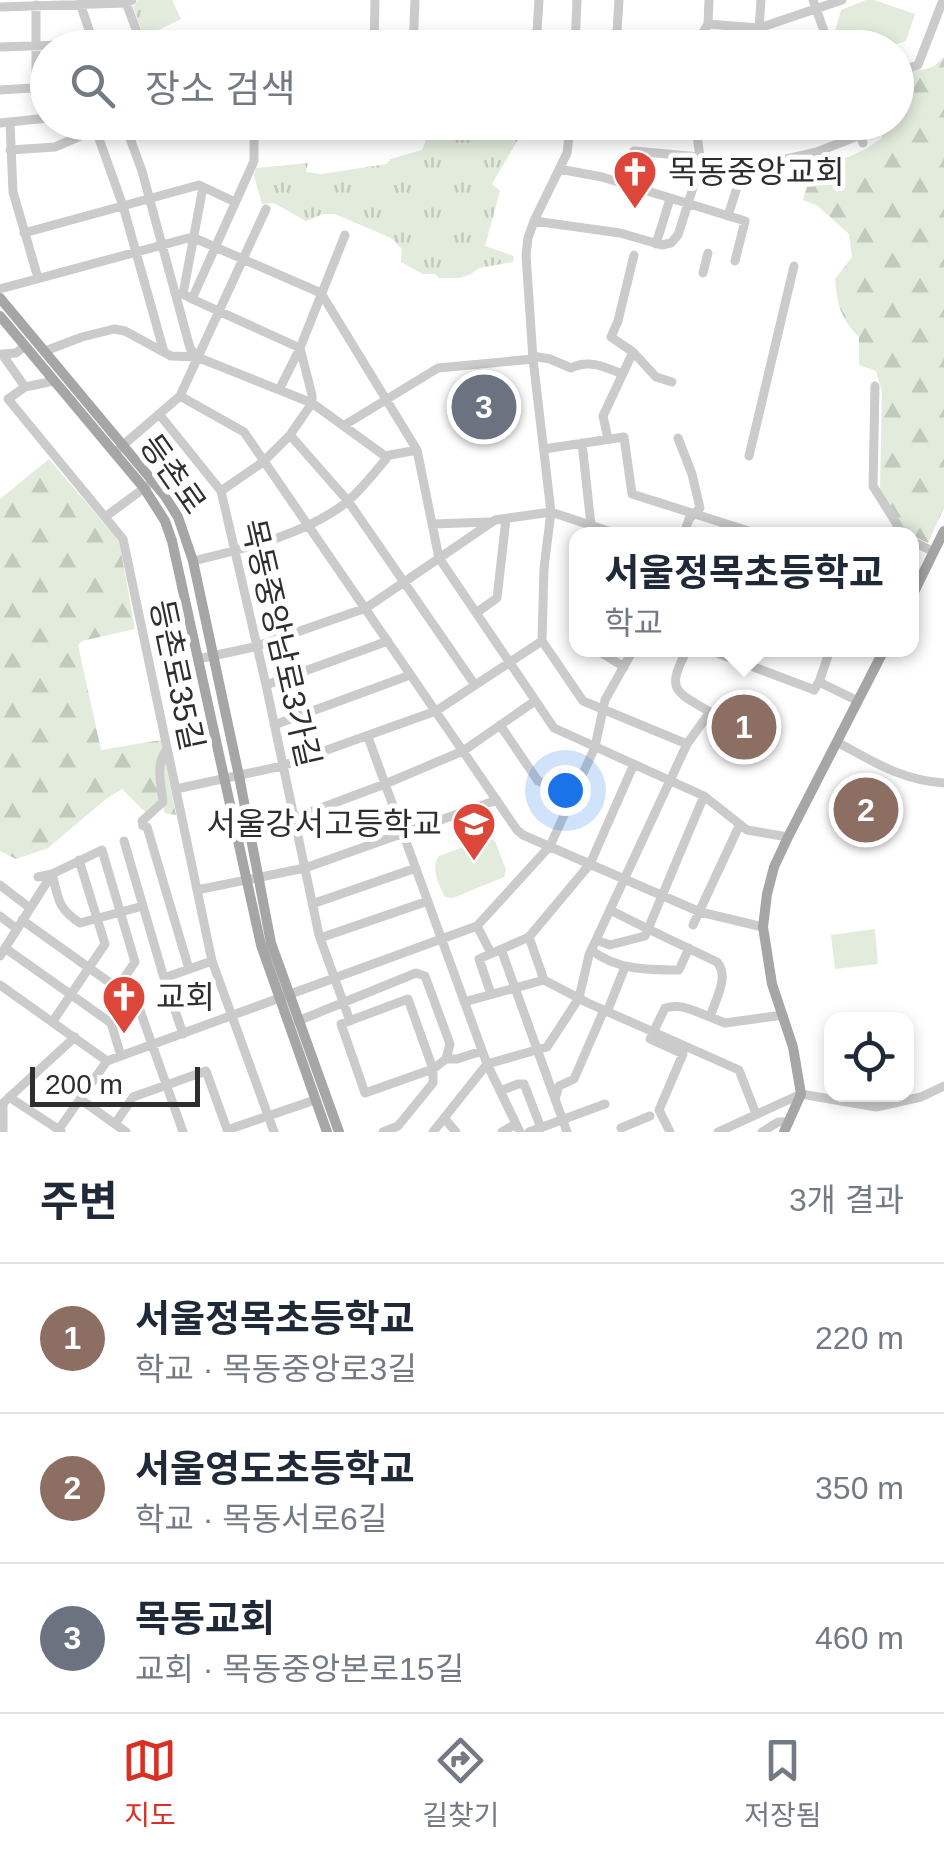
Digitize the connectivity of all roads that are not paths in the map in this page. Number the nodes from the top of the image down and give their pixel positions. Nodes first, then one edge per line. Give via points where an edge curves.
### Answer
1 (376, 0) edge
2 (415, 0) edge
3 (539, 0) edge
4 (577, 0) edge
5 (619, 0) edge
6 (708, 0) edge
7 (761, 0) edge
8 (842, 0) edge
9 (127, 1) edge
10 (942, 1) edge
11 (80, 2) edge
12 (35, 4) edge
13 (814, 5) edge
14 (0, 6) edge
15 (708, 24) junction
16 (760, 28) junction
17 (36, 30) edge
18 (90, 30) edge
19 (137, 30) edge
20 (375, 30) edge
21 (415, 30) edge
22 (537, 30) edge
23 (575, 30) edge
24 (617, 30) edge
25 (704, 30) edge
26 (823, 30) edge
27 (30, 46) edge
28 (0, 47) edge
29 (914, 66) edge
30 (30, 89) edge
31 (0, 90) edge
32 (30, 120) edge
33 (5, 123) edge
34 (68, 140) edge
35 (99, 140) edge
36 (130, 140) edge
37 (254, 140) edge
38 (569, 140) edge
39 (698, 140) edge
40 (859, 140) edge
41 (10, 150) junction
42 (634, 151) dead end
43 (700, 157) junction
44 (559, 169) junction
45 (739, 181) dead end
46 (203, 187) junction
47 (149, 198) junction
48 (670, 199) junction
49 (235, 202) junction
50 (688, 204) junction
51 (123, 206) junction
52 (266, 209) dead end
53 (728, 216) junction
54 (534, 221) junction
55 (24, 233) junction
56 (345, 235) dead end
57 (192, 236) junction
58 (656, 244) junction
59 (161, 245) junction
60 (216, 247) junction
61 (136, 252) junction
62 (708, 254) dead end
63 (634, 256) dead end
64 (242, 258) junction
65 (735, 261) dead end
66 (794, 266) dead end
67 (703, 273) dead end
68 (38, 278) junction
69 (0, 289) edge
70 (321, 293) junction
71 (0, 298) edge
72 (192, 298) junction
73 (219, 310) junction
74 (0, 316) edge
75 (25, 346) junction
76 (300, 348) junction
77 (45, 352) junction
78 (164, 352) junction
79 (633, 352) junction
80 (197, 356) junction
81 (532, 358) junction
82 (622, 374) junction
83 (54, 381) junction
84 (672, 382) dead end
85 (875, 386) dead end
86 (25, 387) junction
87 (279, 390) junction
88 (180, 396) junction
89 (386, 400) junction
90 (312, 403) junction
91 (159, 414) junction
92 (343, 426) junction
93 (290, 435) junction
94 (608, 438) junction
95 (678, 438) dead end
96 (582, 443) junction
97 (119, 449) junction
98 (544, 449) junction
99 (416, 450) junction
100 (384, 456) junction
101 (749, 456) dead end
102 (265, 460) junction
103 (148, 485) junction
104 (221, 491) junction
105 (348, 501) junction
106 (551, 512) junction
107 (695, 514) junction
108 (105, 517) junction
109 (506, 518) junction
110 (492, 522) junction
111 (432, 524) junction
112 (308, 526) junction
113 (585, 527) edge
114 (592, 527) edge
115 (686, 527) edge
116 (736, 527) edge
117 (898, 527) edge
118 (944, 531) edge
119 (919, 544) edge
120 (234, 552) junction
121 (934, 552) junction
122 (439, 558) junction
123 (193, 561) junction
124 (919, 578) edge
125 (403, 582) junction
126 (366, 608) junction
127 (476, 613) junction
128 (388, 640) junction
129 (542, 641) junction
130 (257, 646) junction
131 (608, 657) edge
132 (630, 657) edge
133 (683, 657) edge
134 (727, 657) edge
135 (741, 657) edge
136 (828, 657) edge
137 (880, 657) edge
138 (213, 658) junction
139 (198, 660) junction
140 (509, 662) junction
141 (740, 662) junction
142 (624, 667) junction
143 (405, 676) dead end
144 (819, 682) junction
145 (266, 685) junction
146 (475, 685) junction
147 (535, 701) junction
148 (858, 701) junction
149 (603, 708) junction
150 (436, 710) junction
151 (274, 725) junction
152 (500, 725) junction
153 (368, 737) junction
154 (837, 742) junction
155 (687, 744) junction
156 (596, 745) junction
157 (168, 749) junction
158 (464, 751) junction
159 (634, 764) junction
160 (282, 766) junction
161 (239, 776) junction
162 (224, 780) junction
163 (669, 781) junction
164 (944, 782) edge
165 (385, 784) junction
166 (176, 789) junction
167 (572, 796) junction
168 (704, 796) junction
169 (497, 800) junction
170 (294, 818) junction
171 (740, 824) junction
172 (403, 832) junction
173 (788, 837) junction
174 (124, 841) dead end
175 (550, 846) junction
176 (80, 860) junction
177 (590, 864) junction
178 (304, 868) junction
179 (416, 868) junction
180 (52, 874) junction
181 (38, 877) dead end
182 (624, 879) junction
183 (252, 880) junction
184 (0, 885) edge
185 (198, 890) junction
186 (663, 896) junction
187 (428, 901) junction
188 (312, 904) junction
189 (143, 906) junction
190 (30, 908) junction
191 (610, 910) junction
192 (121, 912) junction
193 (700, 912) junction
194 (0, 916) edge
195 (98, 918) junction
196 (20, 924) junction
197 (693, 924) dead end
198 (477, 926) junction
199 (763, 927) junction
200 (648, 928) junction
201 (529, 937) junction
202 (320, 938) junction
203 (442, 939) junction
204 (594, 945) junction
205 (689, 948) junction
206 (2, 951) edge
207 (496, 951) junction
208 (212, 960) junction
209 (89, 966) junction
210 (625, 967) junction
211 (189, 969) junction
212 (164, 978) junction
213 (334, 978) junction
214 (544, 980) junction
215 (0, 984) edge
216 (118, 987) junction
217 (516, 987) junction
218 (70, 994) junction
219 (491, 994) junction
220 (284, 998) junction
221 (579, 998) junction
222 (464, 1002) junction
223 (344, 1003) junction
224 (606, 1011) junction
225 (232, 1016) junction
226 (782, 1016) junction
227 (710, 1018) junction
228 (298, 1020) junction
229 (350, 1020) junction
230 (52, 1022) junction
231 (654, 1032) junction
232 (183, 1034) junction
233 (75, 1037) junction
234 (152, 1044) junction
235 (482, 1051) junction
236 (537, 1051) junction
237 (121, 1056) junction
238 (446, 1059) junction
239 (107, 1060) junction
240 (487, 1064) junction
241 (433, 1069) junction
242 (166, 1084) junction
243 (944, 1086) edge
244 (500, 1091) junction
245 (801, 1094) junction
246 (8, 1097) junction
247 (555, 1098) junction
248 (80, 1099) junction
249 (315, 1100) junction
250 (605, 1104) dead end
251 (756, 1114) junction
252 (268, 1116) junction
253 (650, 1116) dead end
254 (444, 1118) junction
255 (563, 1120) junction
256 (115, 1124) junction
257 (786, 1127) edge
258 (518, 1128) edge
259 (542, 1128) junction
260 (60, 1131) edge
261 (228, 1131) edge
262 (618, 1131) edge
263 (3, 1132) edge
264 (126, 1132) edge
265 (184, 1132) edge
266 (274, 1132) edge
267 (327, 1132) edge
268 (339, 1132) edge
269 (384, 1132) edge
270 (432, 1132) edge
271 (456, 1132) edge
272 (502, 1132) edge
273 (530, 1132) edge
274 (567, 1132) edge
275 (670, 1132) edge
276 (718, 1132) edge
277 (762, 1132) edge

1 - 20 street
2 - 21 street
3 - 22 street
4 - 23 street
5 - 24 street
6 - 15 street
7 - 16 street
8 - 13 street
9 - 11 street
9 - 19 street
10 - 29 street
11 - 12 street
11 - 18 street
12 - 14 street
12 - 17 street
13 - 16 street
13 - 26 street
15 - 16 street
15 - 25 street
27 - 28 street
30 - 31 street
32 - 33 street
33 - 41 street
34 - 41 street
35 - 51 street
36 - 47 street
37 - 49 street via 254,161
38 - 44 street
39 - 43 street
40 - 43 street via 773,162 736,165
41 - 55 street
42 - 43 street
43 - 50 street
44 - 48 street
44 - 54 street
45 - 53 street
46 - 47 street
46 - 49 street
46 - 57 street
47 - 51 street
47 - 59 street
48 - 50 street
48 - 58 street
49 - 60 street
50 - 53 street
50 - 58 street via 678,235
51 - 55 street
51 - 61 street
52 - 64 street
53 - 65 street via 745,221
54 - 58 street
54 - 81 street via 526,255
55 - 68 street
56 - 70 street
57 - 59 street
57 - 60 street
57 - 72 street via 184,294
59 - 61 street
59 - 80 street
60 - 64 street
60 - 72 street
61 - 68 street
61 - 78 street
62 - 67 street
63 - 79 street via 611,337
64 - 70 street
64 - 73 street
66 - 101 street
68 - 69 street
70 - 76 street
70 - 89 street
71 - 77 main road, 등촌로
72 - 73 street
73 - 76 street
73 - 80 street
74 - 75 main road, 등촌로
75 - 83 main road, 등촌로
75 - 86 street, 등촌로35길 via 2,354
76 - 87 street
76 - 90 street
77 - 78 street via 114,329
77 - 97 main road, 등촌로
78 - 80 street
79 - 82 street
79 - 84 street via 656,377
80 - 87 street
80 - 88 street
81 - 82 street via 571,368 599,364
81 - 89 street via 438,368
81 - 98 street
82 - 94 street via 603,416
83 - 86 street
83 - 97 main road, 등촌로
85 - 117 street via 872,486
86 - 108 street, 등촌로35길 via 8,399
87 - 90 street
88 - 91 street
88 - 102 street via 244,432
89 - 92 street
89 - 99 street
90 - 92 street
90 - 93 street
91 - 97 street
91 - 104 street, 목동중앙남로3가길
92 - 100 street
93 - 102 street
93 - 105 street
94 - 96 street
94 - 107 street via 624,437 632,494
95 - 107 street via 698,498
96 - 98 street
96 - 114 street
97 - 103 main road, 등촌로
98 - 106 street
99 - 100 street
99 - 111 street
100 - 105 street
102 - 104 street
102 - 112 street
103 - 108 street
103 - 123 main road, 등촌로 via 178,516
103 - 139 main road, 등촌로 via 172,541
104 - 120 street, 목동중앙남로3가길
105 - 112 street
105 - 125 street
106 - 109 street
106 - 113 street
106 - 129 street
107 - 115 street
107 - 116 street
108 - 157 street, 등촌로35길 via 123,539
109 - 110 street
109 - 127 street via 497,598
110 - 111 street
110 - 122 street
111 - 122 street
112 - 120 street
112 - 126 street
118 - 121 main road
119 - 121 street
120 - 123 street
120 - 130 street, 목동중앙남로3가길
121 - 124 main road
122 - 125 street
122 - 127 street
123 - 138 main road, 등촌로
125 - 126 street
125 - 146 street
126 - 128 street
126 - 130 street
127 - 140 street
128 - 145 street
128 - 150 street
129 - 140 street
129 - 149 street via 583,701
130 - 138 street
130 - 145 street, 목동중앙남로3가길
131 - 142 street
132 - 142 street
133 - 155 street via 677,689 710,712
134 - 141 street
135 - 141 street
136 - 144 street
137 - 148 main road
138 - 139 street
138 - 161 main road, 등촌로
139 - 162 main road, 등촌로
140 - 146 street
140 - 147 street
141 - 144 street via 814,690
142 - 149 street
143 - 151 street
144 - 148 street
145 - 151 street, 목동중앙남로3가길
146 - 150 street
147 - 152 street
147 - 156 street via 554,728
148 - 154 main road
149 - 155 street
149 - 156 street
150 - 153 street
150 - 158 street
151 - 160 street, 목동중앙남로3가길
152 - 158 street
152 - 167 street via 538,781
153 - 160 street
153 - 165 street
154 - 164 street via 892,772
154 - 173 main road
155 - 163 street
156 - 159 street
156 - 167 street
157 - 166 street, 등촌로35길
157 - 211 street via 159,765 163,802 142,821
158 - 165 street
158 - 169 street
159 - 163 street
159 - 177 street
160 - 161 street
160 - 170 street, 목동중앙남로3가길
161 - 162 street
161 - 183 main road, 등촌로
162 - 166 street
162 - 183 main road, 등촌로
163 - 168 street
163 - 182 street
165 - 170 street
165 - 172 street
166 - 185 street, 등촌로35길
167 - 175 street
168 - 171 street
168 - 186 street
169 - 172 street
169 - 175 street via 517,830
170 - 178 street, 목동중앙남로3가길
171 - 173 street
171 - 193 street
172 - 178 street
172 - 179 street
173 - 199 main road via 774,867
174 - 189 street
175 - 177 street
175 - 198 street
176 - 180 street
176 - 192 street via 102,850
176 - 195 street
177 - 182 street
177 - 201 street
178 - 183 street
178 - 188 street, 목동중앙남로3가길
179 - 187 street
179 - 188 street
180 - 181 street
180 - 190 street
180 - 195 street via 65,914 80,923
182 - 186 street
182 - 191 street
183 - 185 street
183 - 220 main road, 등촌로 via 260,945
184 - 190 street
185 - 208 street, 등촌로35길
186 - 193 street
186 - 200 street
187 - 202 street
187 - 203 street
188 - 202 street, 목동중앙남로3가길
189 - 192 street
189 - 212 street
190 - 196 street
191 - 200 street
191 - 204 street
192 - 195 street
192 - 216 street via 135,962
193 - 197 street
193 - 199 street
194 - 196 street
195 - 209 street via 105,944
196 - 206 street
196 - 209 street
198 - 203 street
198 - 207 street
199 - 226 main road
200 - 204 street via 644,936
200 - 205 street
201 - 207 street
201 - 214 street
202 - 213 street, 목동중앙남로3가길
203 - 213 street
203 - 222 street
204 - 210 street
204 - 221 street
205 - 210 street via 679,970
205 - 227 street via 722,967
206 - 218 street
207 - 217 street
207 - 219 street via 479,958
208 - 211 street
208 - 225 street, 등촌로35길
209 - 216 street
209 - 218 street
210 - 224 street
211 - 212 street
212 - 232 street
213 - 220 street
213 - 223 street, 목동중앙남로3가길
214 - 217 street
214 - 221 street
215 - 230 street
216 - 234 street via 137,1002
217 - 219 street
217 - 236 street
218 - 230 street
218 - 237 street via 111,1022
219 - 222 street
220 - 225 street
220 - 228 main road, 등촌로
220 - 249 main road, 등촌로
221 - 224 street
221 - 236 street via 548,1046
222 - 235 street
223 - 228 street
223 - 229 street, 목동중앙남로3가길
223 - 238 street via 416,973 425,976 450,1044
224 - 231 street
224 - 247 street via 574,1080 559,1086
225 - 232 street
225 - 252 street, 등촌로35길
226 - 227 street
226 - 245 main road
227 - 231 street via 676,1005 665,1008
228 - 268 main road, 등촌로
229 - 241 street via 408,1000
229 - 241 street, 목동중앙남로3가길 via 341,1024 366,1093
230 - 233 street
231 - 251 street via 740,1070
231 - 275 street via 650,1039 683,1054 659,1110
232 - 234 street
233 - 239 street
233 - 246 street
234 - 237 street
234 - 242 street
235 - 238 street
235 - 240 street
236 - 240 street
236 - 247 street
237 - 239 street
238 - 241 street
239 - 248 street
240 - 244 street
240 - 254 street
241 - 269 street via 433,1083 398,1126
242 - 256 street via 133,1098
242 - 261 street via 206,1071
242 - 265 street
243 - 245 street via 876,1106
244 - 258 street
244 - 259 street via 524,1084
245 - 251 street
245 - 257 main road
246 - 260 street
246 - 263 street
247 - 255 street
248 - 256 street
248 - 260 street
249 - 252 street
249 - 267 main road, 등촌로
250 - 255 street
251 - 276 street
252 - 261 street
252 - 266 street, 등촌로35길
253 - 262 street
254 - 270 street
254 - 271 street
255 - 259 street
255 - 274 street
256 - 264 street
257 - 277 street via 778,1122
258 - 272 street
259 - 273 street

